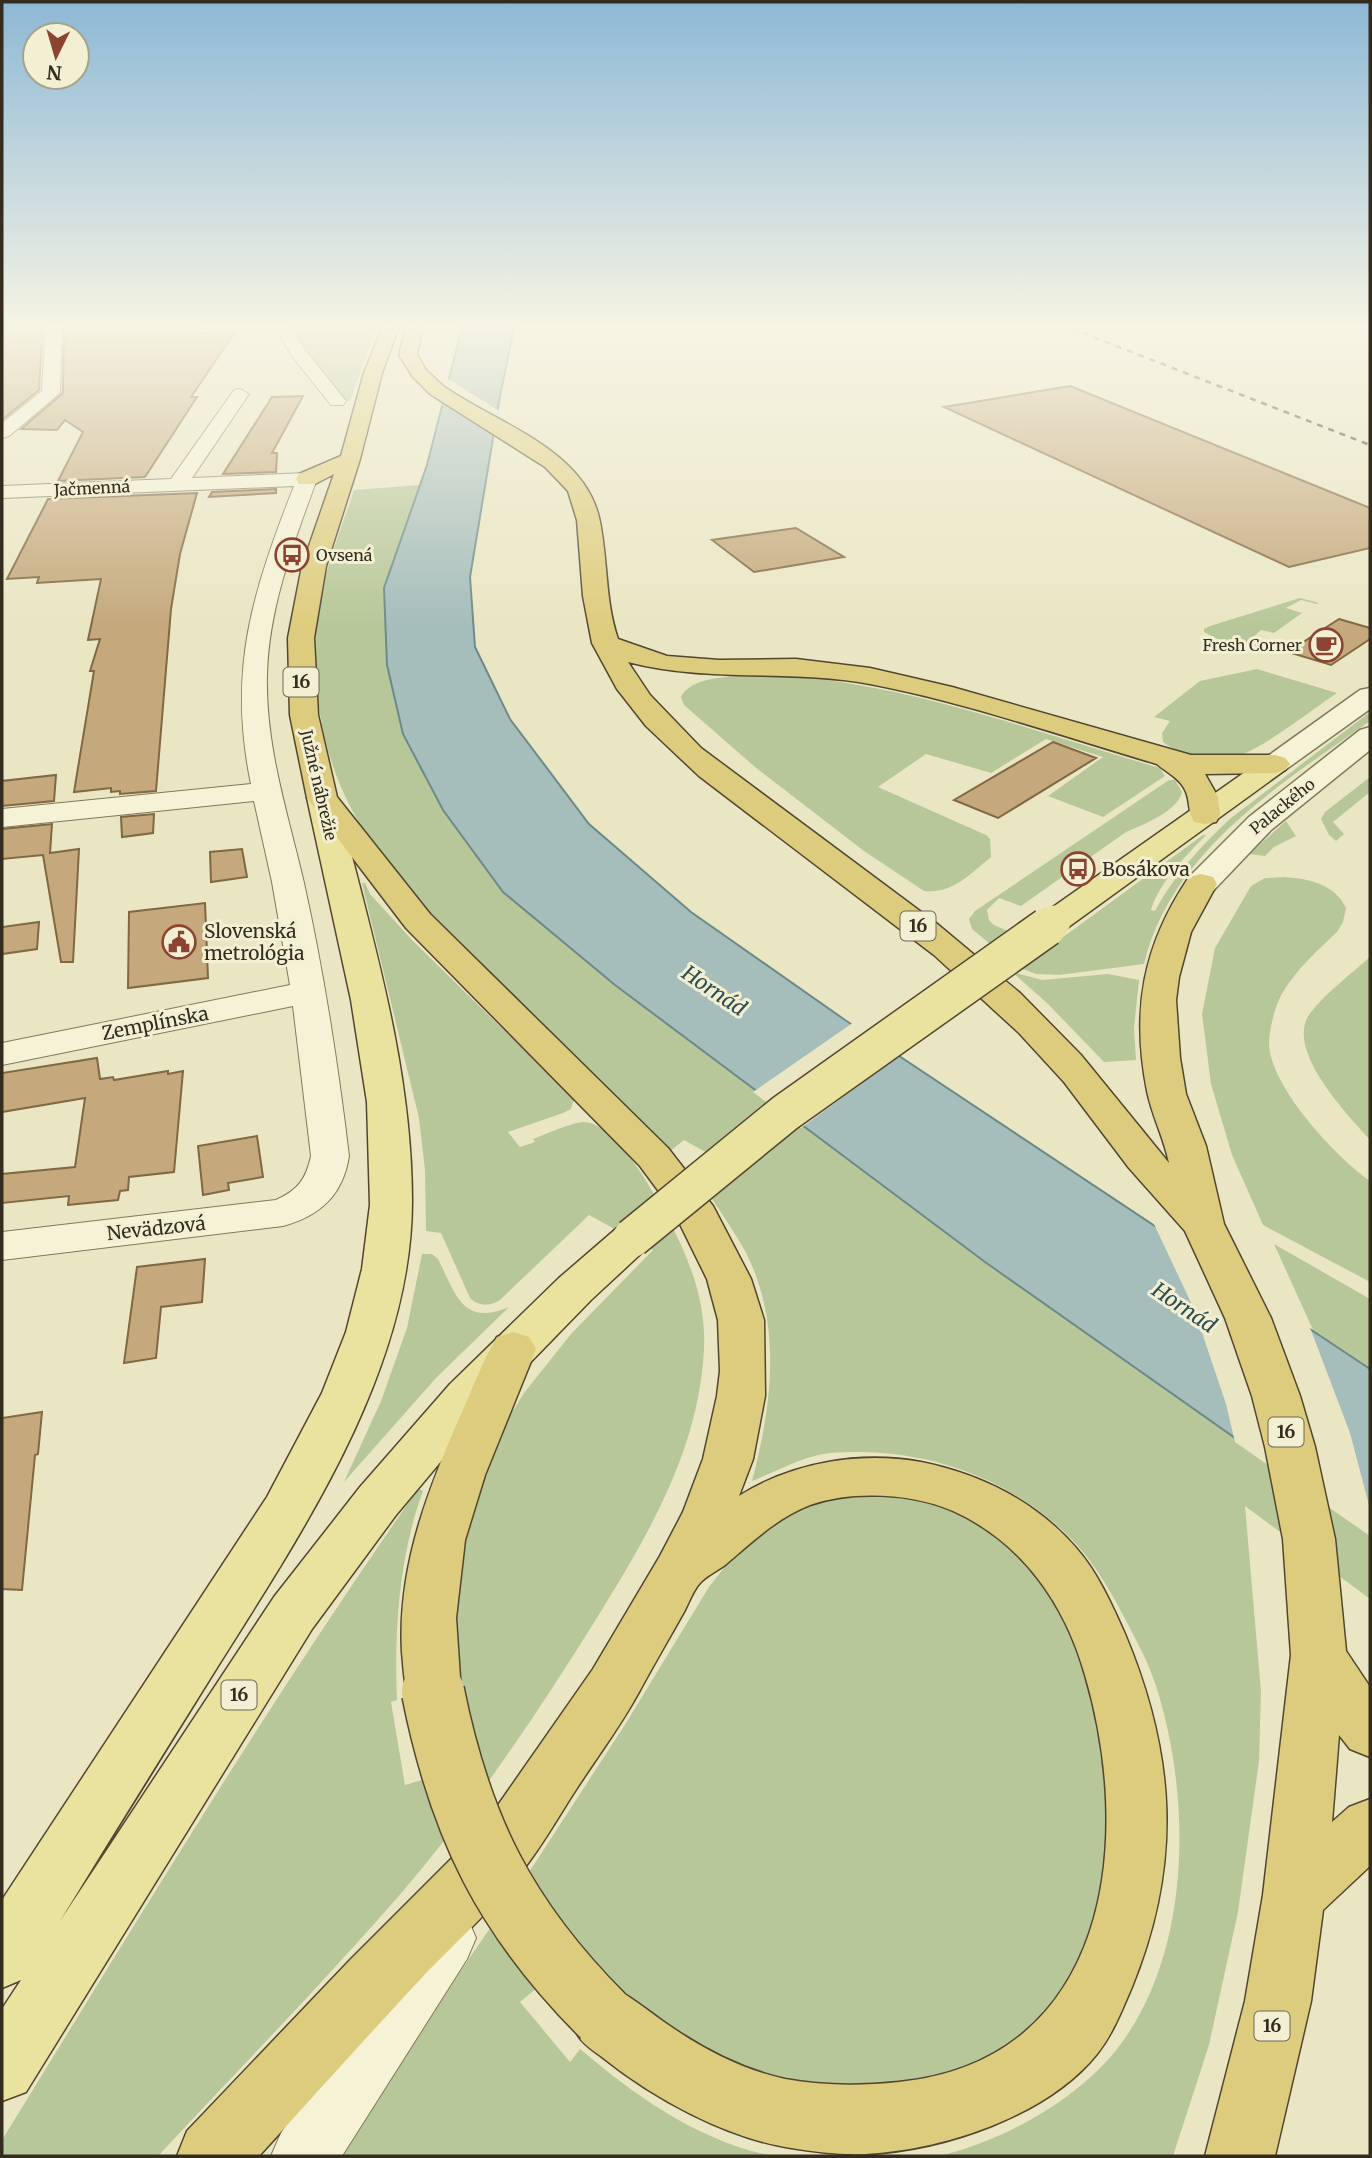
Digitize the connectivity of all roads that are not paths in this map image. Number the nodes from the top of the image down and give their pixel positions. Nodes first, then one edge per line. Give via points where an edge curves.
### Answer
1 (219, 425) edge
2 (359, 425) edge
3 (493, 425) edge
4 (350, 459) junction
5 (307, 479) junction
6 (178, 483) junction
7 (340, 488) junction
8 (2, 492) edge
9 (605, 643) junction
10 (719, 668) junction
11 (1370, 696) edge
12 (657, 720) junction
13 (1370, 736) edge
14 (1169, 760) junction
15 (1275, 764) junction
16 (267, 790) junction
17 (322, 798) junction
18 (1205, 815) junction
19 (2, 818) edge
20 (1201, 884) joint
21 (309, 992) junction
22 (2, 1054) edge
23 (1203, 1224) junction
24 (2, 1246) edge
25 (513, 1349) junction
26 (679, 1571) junction
27 (1319, 1655) junction
28 (1370, 1731) edge
29 (1370, 1827) edge
30 (503, 1848) junction
31 (1294, 1895) junction
32 (2, 1956) edge
33 (2, 2068) edge
34 (212, 2156) edge
35 (304, 2156) edge
36 (1240, 2156) edge

1 - 6 street
2 - 4 highway, Južné nábrežie / 16
3 - 9 highway, 16 via 547,458 571,480 587,513
4 - 5 highway
4 - 7 highway, Južné nábrežie / 16
5 - 6 street, Jačmenná
5 - 7 highway
5 - 16 street via 269,581 258,631 255,718
6 - 8 street, Jačmenná
7 - 17 highway, Južné nábrežie / 16 via 314,566 301,638 304,715
9 - 10 highway via 650,661
9 - 12 highway, 16 via 627,684
10 - 12 highway via 671,684 661,699
10 - 14 highway via 796,667 870,676
11 - 15 street, Palackého
12 - 23 highway, 16 via 754,803 968,966 1020,1012
13 - 20 street, Palackého via 1275,809
14 - 15 highway via 1206,766
14 - 18 highway via 1202,789
15 - 18 main road, 16
16 - 19 street
16 - 21 street
17 - 26 highway via 418,921 654,1157 692,1206 713,1244 741,1320 741,1396 728,1459
17 - 32 main road, Južné nábrežie / 16 via 369,996 388,1128 391,1208 383,1276 363,1344 331,1423 273,1532
18 - 25 main road, 16, bridge via 753,1137 678,1197
20 - 23 highway via 1174,932 1157,1000 1167,1094 1186,1146
21 - 22 street, Zemplínska
21 - 24 street, Nevädzová via 330,1156 322,1187 307,1202 264,1216
23 - 27 highway, 16 via 1248,1318 1276,1396 1309,1539
25 - 26 highway, bridge via 459,1478 439,1543 428,1635 440,1737 452,1782 505,1898 553,1964 603,2016 649,2052 743,2102 784,2114 875,2121 926,2112 1010,2081 1043,2059 1069,2037 1089,2010 1119,1940 1136,1877 1138,1813 1133,1759 1117,1682 1072,1582 1035,1539 1008,1517 935,1483 907,1478 845,1479 791,1492 751,1515
25 - 33 main road, 16 via 378,1501 293,1612
26 - 30 highway via 613,1686
27 - 28 highway
27 - 31 highway, 16
29 - 31 highway
30 - 34 highway
30 - 35 street
31 - 36 highway, 16 via 1278,2001

